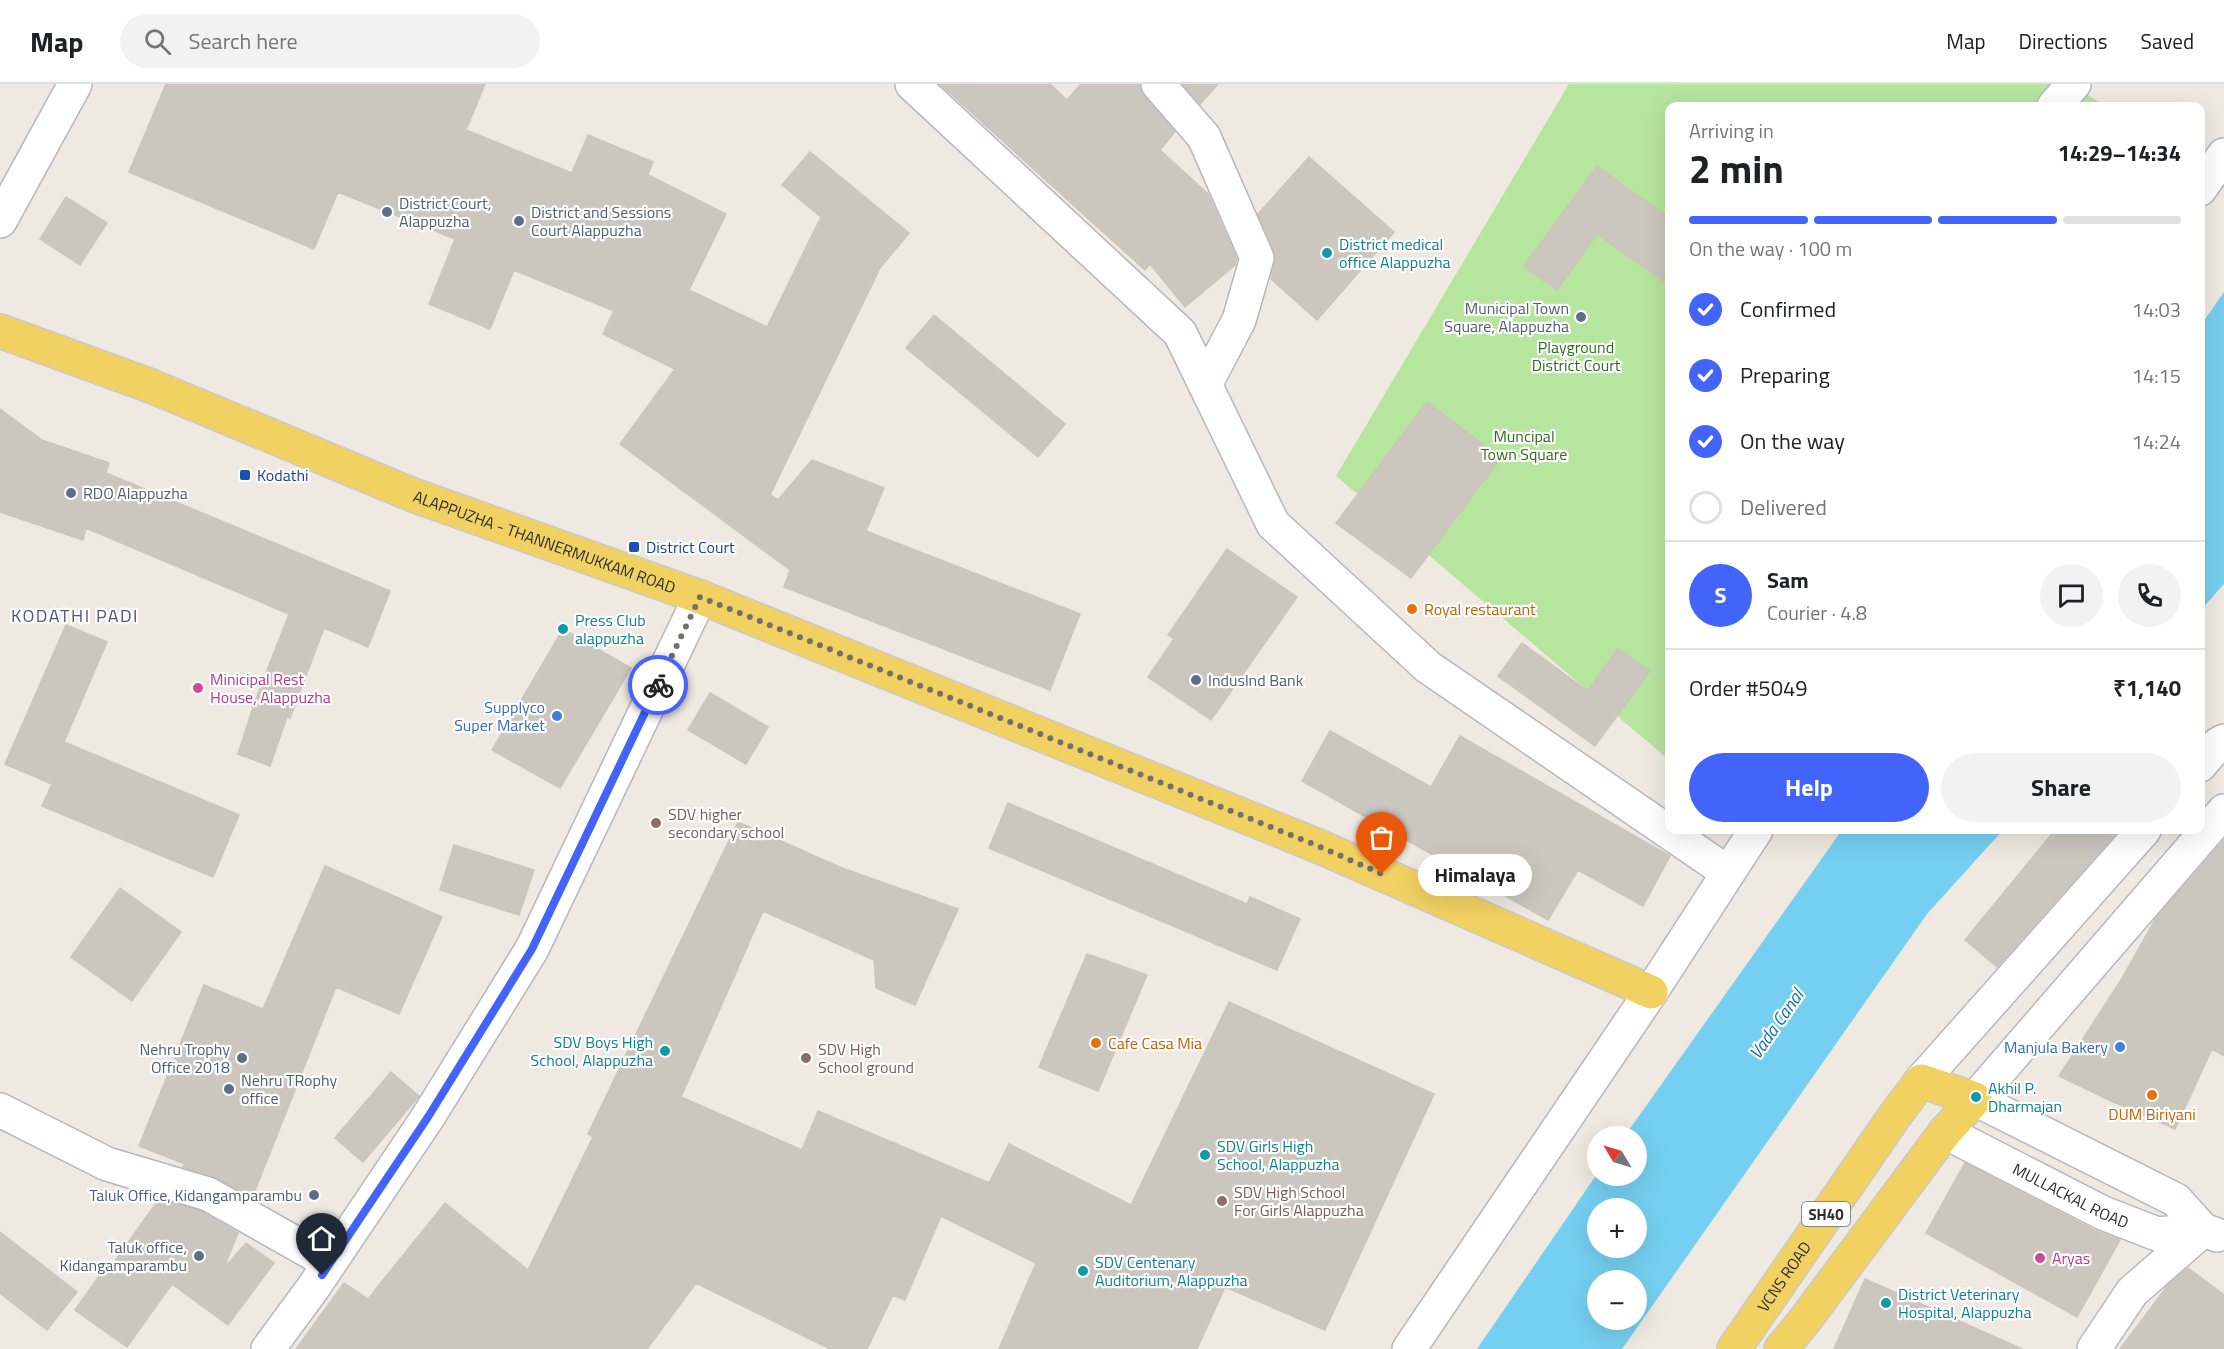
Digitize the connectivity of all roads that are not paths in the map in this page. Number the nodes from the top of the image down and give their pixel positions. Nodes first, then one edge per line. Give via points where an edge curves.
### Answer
1 (75, 84) edge
2 (912, 84) edge
3 (1158, 84) edge
4 (2073, 84) edge
5 (2057, 102) edge
6 (2224, 155) edge
7 (2205, 182) edge
8 (0, 221) edge
9 (0, 331) edge
10 (1205, 385) junction
11 (700, 597) junction
12 (2224, 741) edge
13 (2205, 759) edge
14 (2224, 811) edge
15 (1665, 829) edge
16 (2205, 833) edge
17 (1672, 834) edge
18 (1753, 834) edge
19 (2140, 834) edge
20 (2204, 834) edge
21 (1727, 872) junction
22 (1651, 992) junction
23 (1921, 1081) junction
24 (1975, 1099) junction
25 (0, 1110) edge
26 (1896, 1114) junction
27 (1945, 1132) junction
28 (2213, 1234) edge
29 (330, 1263) junction
30 (268, 1349) edge
31 (1409, 1349) edge
32 (1734, 1349) edge
33 (1781, 1349) edge
34 (2094, 1349) edge

1 - 8 street
2 - 10 street via 1180,333
3 - 10 street via 1204,137 1257,258 1239,320
4 - 5 street
6 - 7 street
9 - 11 main road, ALAPPUZHA - THANNERMUKKAM ROAD via 151,386 413,495
10 - 15 street via 1273,524 1428,667
11 - 22 main road, ALAPPUZHA - THANNERMUKKAM ROAD via 1318,846
11 - 29 street via 532,949 428,1117
12 - 13 street
14 - 16 street
17 - 21 street
18 - 21 street
19 - 23 street
20 - 24 street
21 - 22 street
22 - 31 street
23 - 24 main road
23 - 26 main road, VCNS ROAD / SH40
24 - 27 main road, SH40
24 - 28 street via 2176,1200
25 - 29 street via 107,1164 208,1194
26 - 27 main road
26 - 32 main road, VCNS ROAD / SH40
27 - 28 street, MULLACKAL ROAD via 2103,1213 2157,1234
27 - 33 main road, SH40
28 - 34 street via 2132,1292
29 - 30 street

